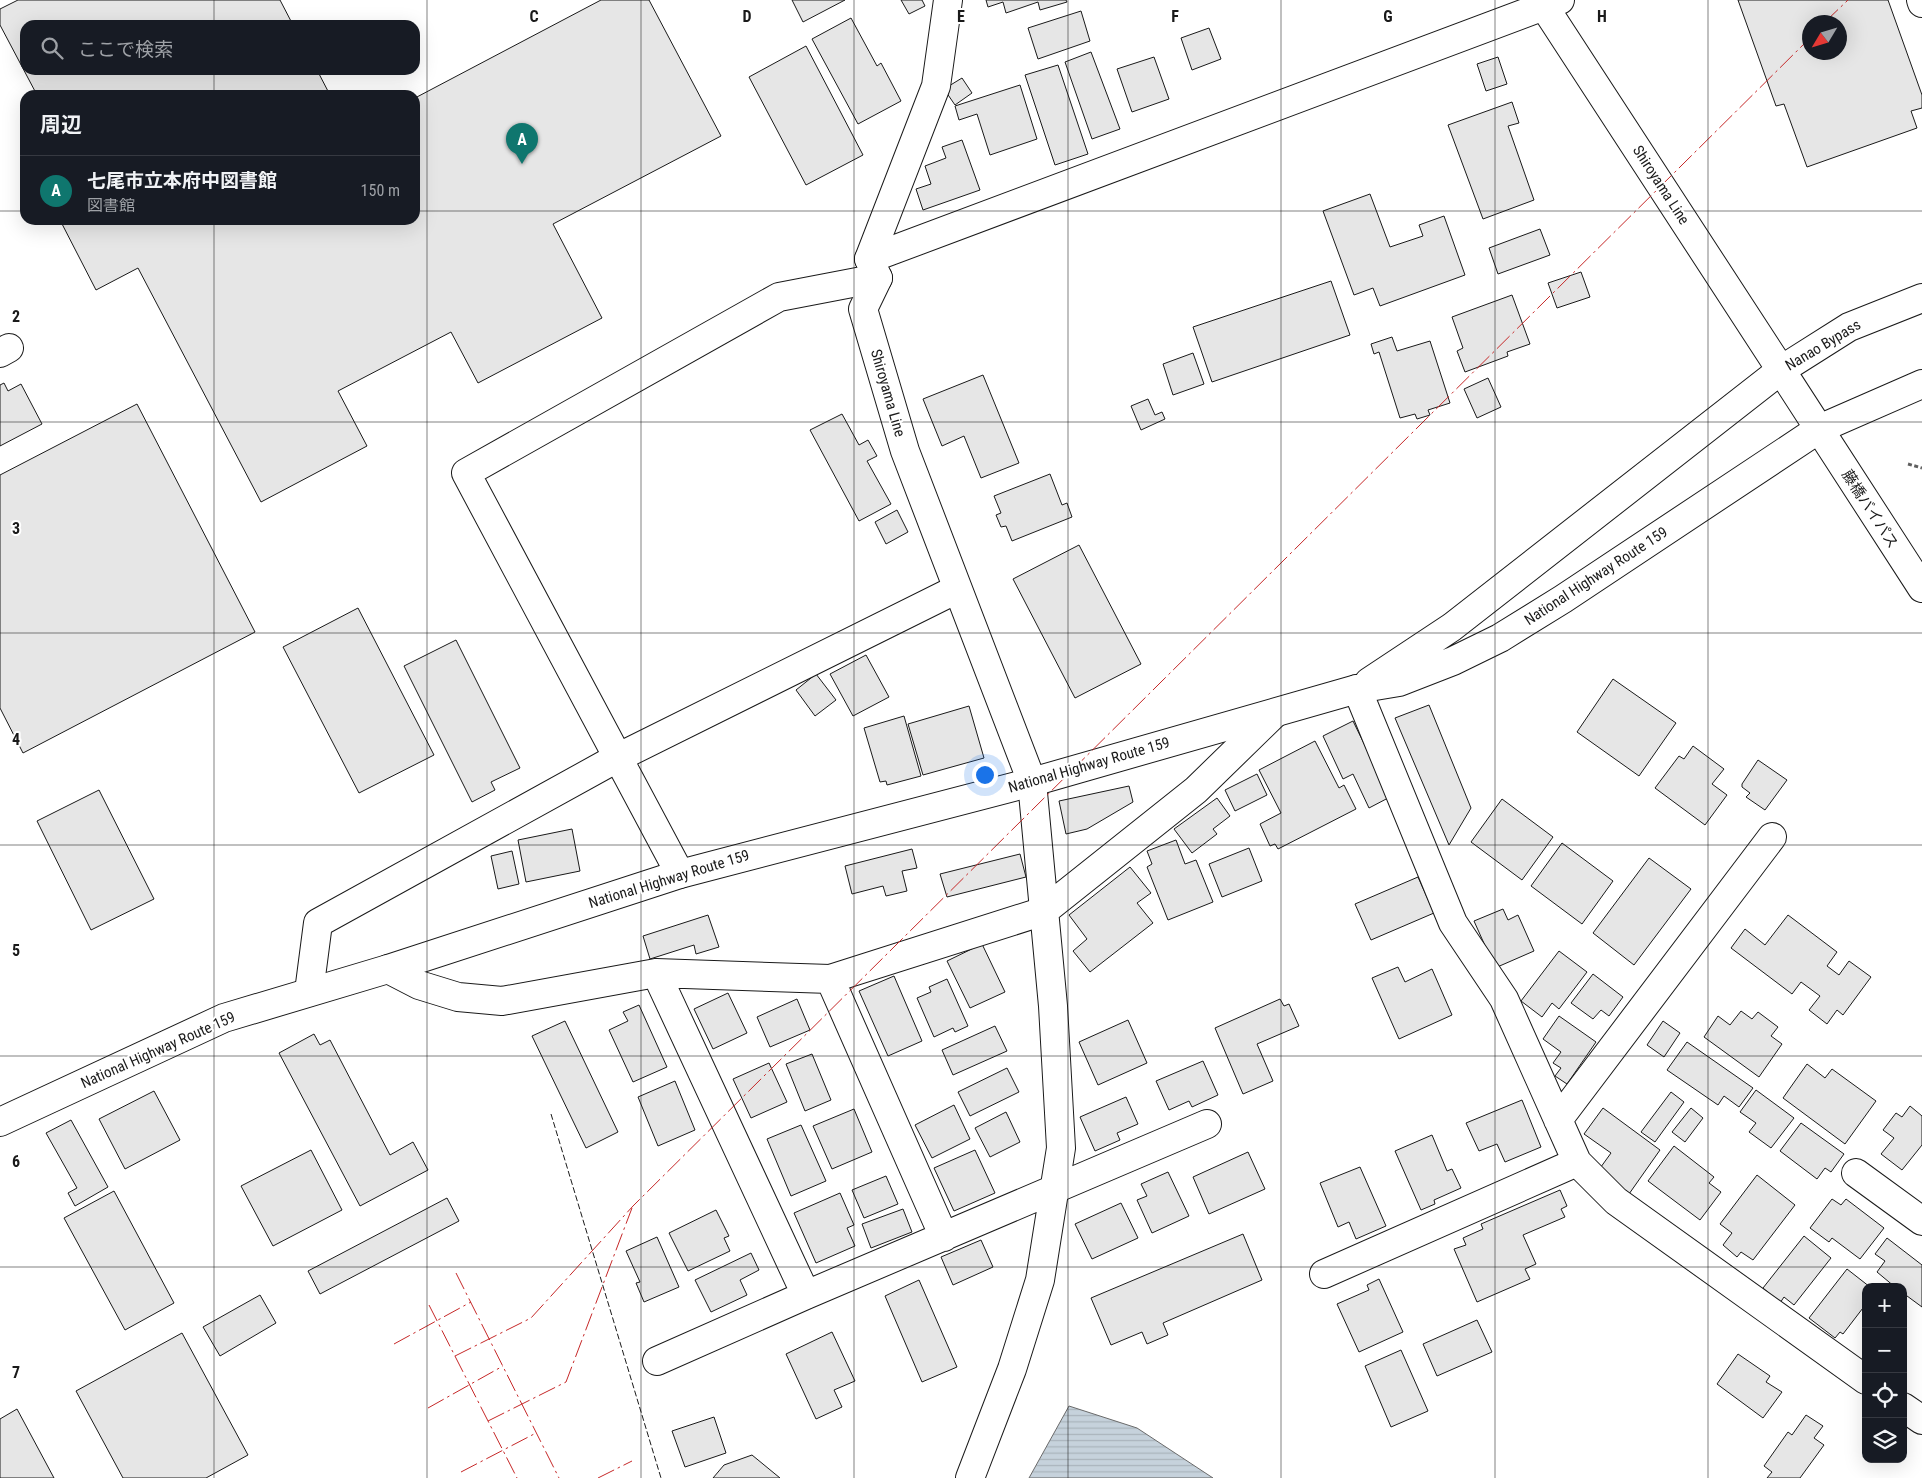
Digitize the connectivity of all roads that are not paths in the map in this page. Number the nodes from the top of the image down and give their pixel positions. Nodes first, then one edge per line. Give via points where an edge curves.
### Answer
1 (948, 0) edge
2 (1548, 2) edge
3 (873, 268) junction
4 (1922, 298) edge
5 (1781, 370) junction
6 (1922, 384) edge
7 (1818, 429) junction
8 (1922, 588) edge
9 (958, 589) junction
10 (1357, 689) junction
11 (1275, 713) junction
12 (618, 758) junction
13 (1032, 782) junction
14 (1772, 837) dead end
15 (680, 874) junction
16 (1044, 911) junction
17 (388, 969) junction
18 (656, 973) junction
19 (830, 979) junction
20 (309, 992) junction
21 (1558, 1120) junction
22 (0, 1122) edge
23 (1207, 1124) dead end
24 (1578, 1162) junction
25 (1856, 1173) dead end
26 (1054, 1190) junction
27 (1922, 1221) edge
28 (944, 1237) junction
29 (1324, 1274) dead end
30 (806, 1295) junction
31 (658, 1361) dead end
32 (1862, 1377) edge
33 (1907, 1410) edge
34 (1922, 1420) edge
35 (970, 1478) edge

1 - 3 main road, Shiroyama Line via 936,86
2 - 3 main road
2 - 5 main road, Shiroyama Line
3 - 9 main road, Shiroyama Line via 863,308 905,451
3 - 12 main road via 779,297 466,473
4 - 5 main road, Nanao Bypass via 1848,326
5 - 7 main road, Shiroyama Line
5 - 10 main road, National Highway Route 159 via 1452,628
6 - 7 main road
7 - 8 main road, 藤橋バイパス
7 - 10 main road, National Highway Route 159 via 1500,638 1399,682
9 - 12 main road
9 - 13 main road, Shiroyama Line
10 - 11 main road, National Highway Route 159
10 - 21 main road via 1454,924 1504,999
11 - 13 main road, National Highway Route 159
11 - 16 main road via 1196,790
12 - 15 main road
12 - 20 main road via 318,923
13 - 15 main road, National Highway Route 159
13 - 16 main road, Shiroyama Line
14 - 21 main road
15 - 17 main road, National Highway Route 159
16 - 19 main road
16 - 26 main road, Shiroyama Line via 1061,1148
17 - 18 main road via 419,985 458,997 502,1001
17 - 20 main road, National Highway Route 159
18 - 19 main road
18 - 30 main road
19 - 28 main road
20 - 22 main road, National Highway Route 159 via 224,1018
21 - 24 main road
23 - 26 main road
24 - 29 main road
24 - 32 main road via 1616,1201
25 - 27 main road
26 - 28 main road
26 - 35 main road, Shiroyama Line via 1040,1280 1012,1369
28 - 30 main road
30 - 31 main road
33 - 34 main road

